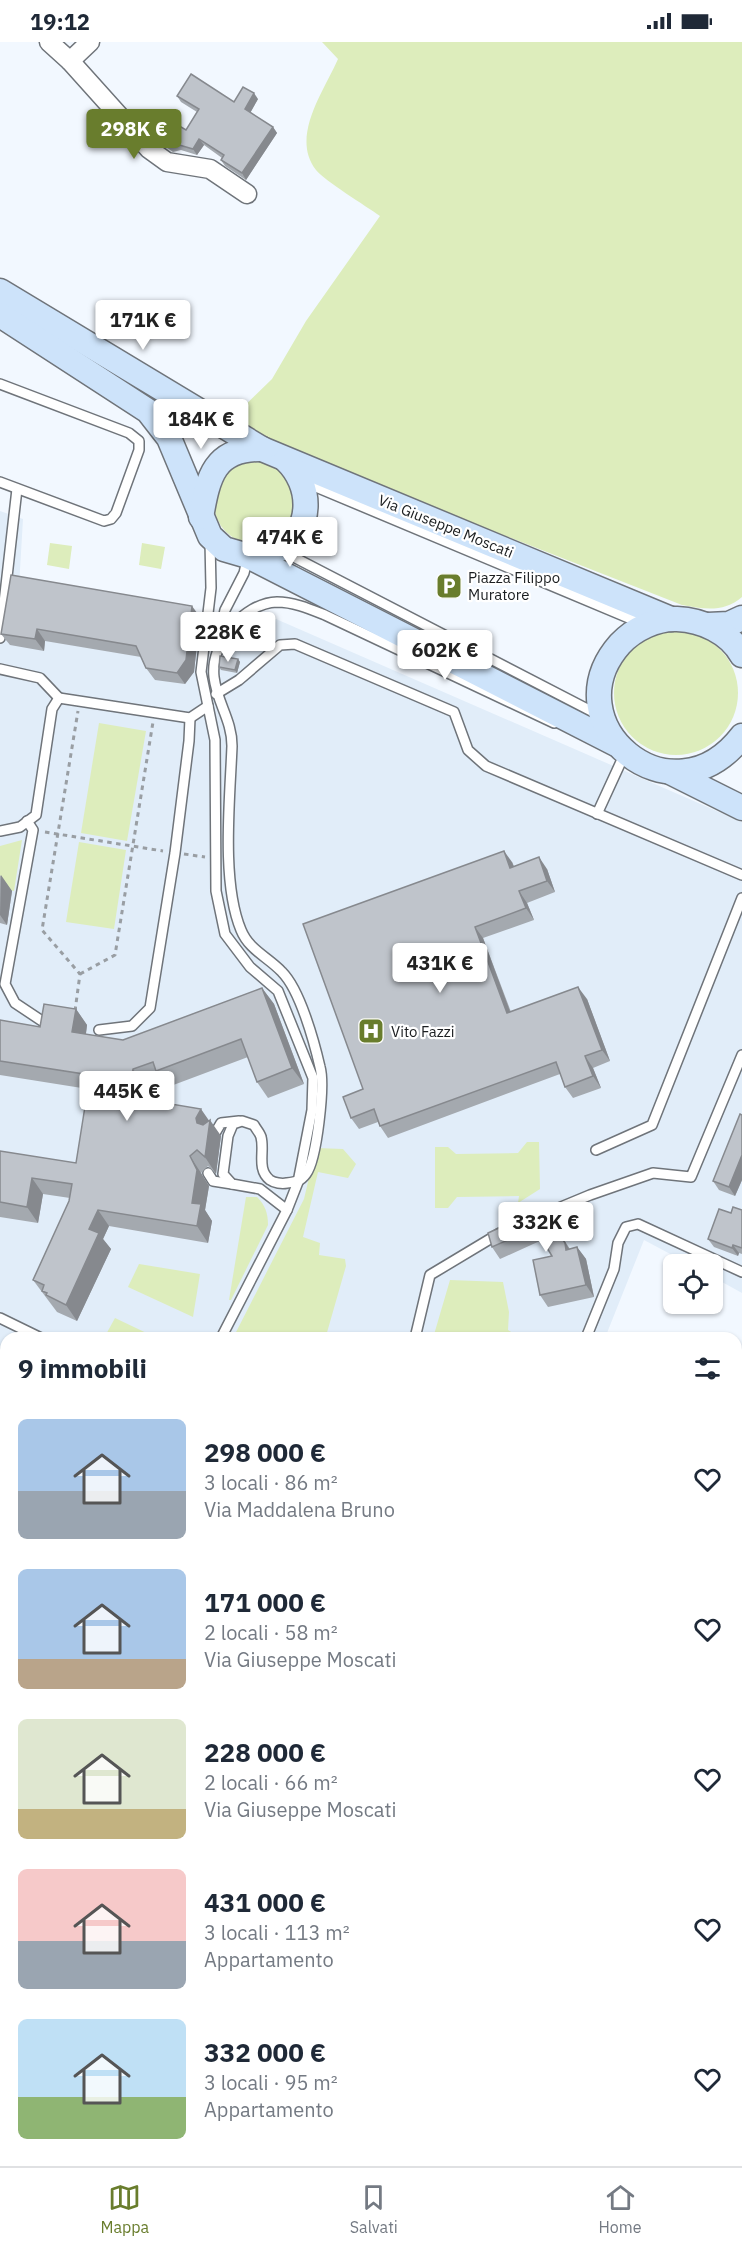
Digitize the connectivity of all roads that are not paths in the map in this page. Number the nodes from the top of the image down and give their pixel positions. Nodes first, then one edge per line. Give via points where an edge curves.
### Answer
1 (49, 42) edge
2 (90, 42) edge
3 (70, 61) junction
4 (247, 194) dead end
5 (0, 291) edge
6 (0, 315) edge
7 (0, 333) edge
8 (29, 333) junction
9 (0, 384) edge
10 (262, 449) junction
11 (286, 460) junction
12 (0, 482) edge
13 (303, 482) junction
14 (17, 489) junction
15 (205, 526) junction
16 (280, 550) junction
17 (248, 556) junction
18 (742, 618) edge
19 (671, 619) junction
20 (645, 625) junction
21 (708, 625) junction
22 (0, 638) edge
23 (742, 655) edge
24 (215, 656) junction
25 (0, 669) edge
26 (216, 694) junction
27 (59, 698) junction
28 (208, 706) junction
29 (602, 716) junction
30 (190, 718) junction
31 (742, 736) edge
32 (616, 746) junction
33 (670, 772) junction
34 (742, 808) edge
35 (597, 814) junction
36 (27, 821) junction
37 (0, 831) edge
38 (742, 875) edge
39 (742, 898) edge
40 (42, 1022) edge
41 (99, 1030) dead end
42 (742, 1055) edge
43 (242, 1121) junction
44 (214, 1135) dead end
45 (596, 1150) dead end
46 (208, 1173) edge
47 (298, 1182) junction
48 (232, 1184) junction
49 (287, 1210) junction
50 (526, 1222) edge
51 (505, 1231) edge
52 (742, 1272) edge
53 (0, 1318) edge
54 (29, 1332) edge
55 (224, 1332) edge
56 (416, 1332) edge
57 (588, 1332) edge

1 - 3 street
2 - 3 street
3 - 4 street via 148,149 167,162 210,169
5 - 10 street, Via Giuseppe Moscati
6 - 8 street
7 - 8 lane
8 - 15 street via 148,411 169,438
9 - 14 lane via 129,433 139,441 111,519 100,521
10 - 11 street, Via Giuseppe Moscati
10 - 15 street via 246,448 215,466 207,480
11 - 13 street, Via Giuseppe Moscati
11 - 19 street, Via Giuseppe Moscati
12 - 14 lane
13 - 16 street via 307,507 302,525
13 - 20 lane
14 - 22 lane
15 - 17 street via 224,549
15 - 28 lane via 211,588 201,672
16 - 17 street
16 - 29 lane
17 - 24 lane via 225,610
17 - 32 street
18 - 21 street via 729,624
19 - 20 street, Via Giuseppe Moscati
19 - 21 street, Via Giuseppe Moscati
20 - 29 street, Via Giuseppe Moscati via 627,636 612,653 599,695
21 - 23 street, Via Giuseppe Moscati
24 - 26 lane
24 - 32 lane via 230,629 256,608 267,603 291,603 336,620 540,719
25 - 27 lane via 40,678
26 - 35 lane via 280,645 295,644 454,712 468,750 486,766
26 - 47 lane via 232,729 233,904 241,932 255,951 281,970 292,985 323,1084 316,1137 307,1172
27 - 30 lane
27 - 36 lane via 52,709 36,815
28 - 30 lane
28 - 47 lane via 215,740 216,891 225,934 250,967 278,991 313,1078 312,1110
29 - 32 street, Via Giuseppe Moscati
30 - 41 lane via 175,853 150,1008 132,1026
31 - 33 street via 713,764 692,771
32 - 33 street via 639,763
32 - 35 lane
33 - 34 street
35 - 38 lane
36 - 37 lane via 20,827
36 - 40 lane via 33,830 5,984 15,1003
39 - 45 lane via 652,1125
42 - 50 lane via 691,1178 653,1173
43 - 44 lane via 221,1123
43 - 47 lane via 254,1125 261,1137 263,1171 270,1180 282,1184
43 - 48 lane via 233,1124 228,1136 223,1174
46 - 48 lane via 213,1181
47 - 49 lane
48 - 49 lane via 260,1190
49 - 55 lane
51 - 56 lane via 430,1275
52 - 57 lane via 638,1224 626,1227
53 - 54 lane

